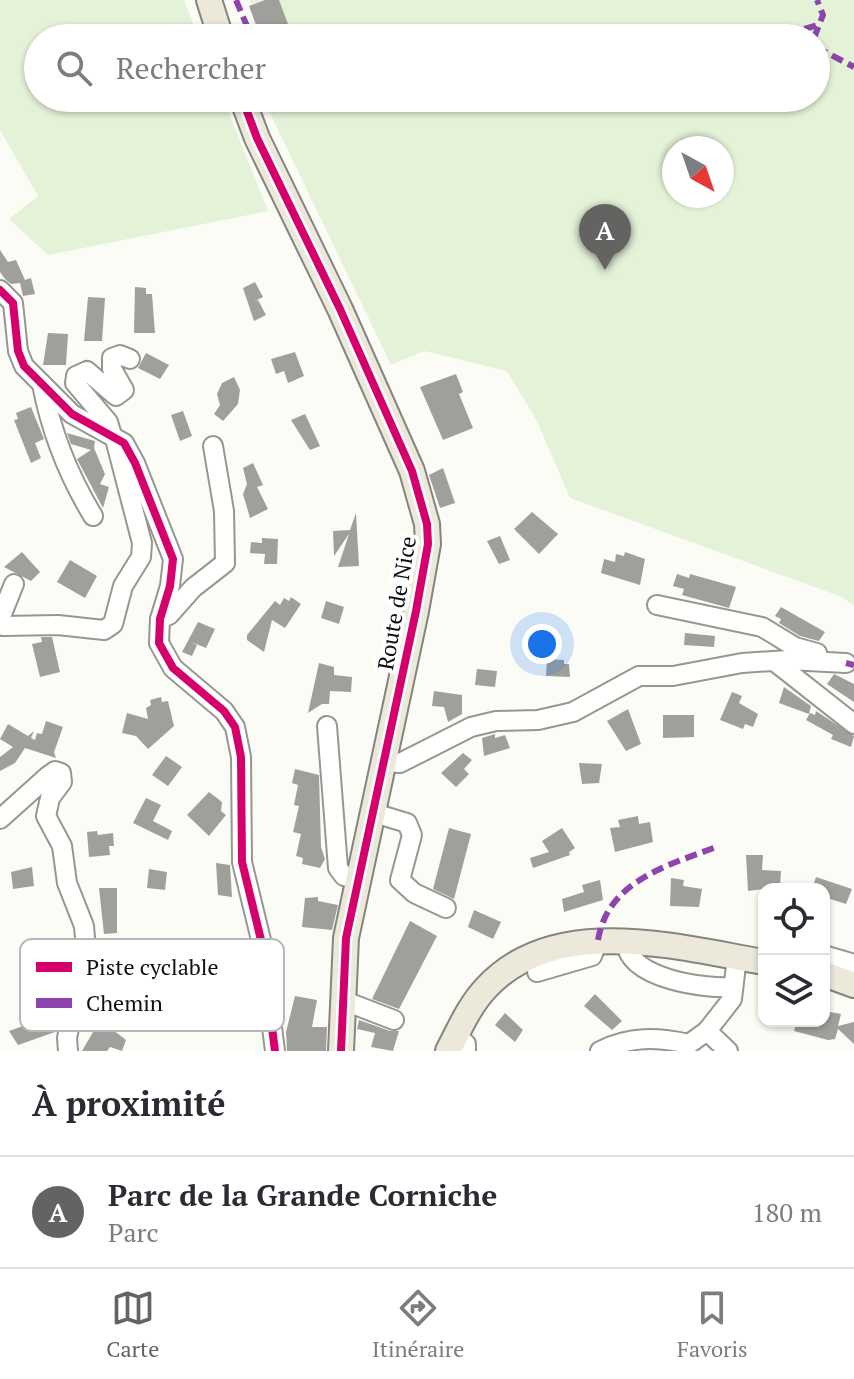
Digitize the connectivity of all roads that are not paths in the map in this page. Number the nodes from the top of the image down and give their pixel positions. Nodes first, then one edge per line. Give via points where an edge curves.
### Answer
1 (209, 0) edge
2 (217, 24) edge
3 (247, 112) edge
4 (0, 290) edge
5 (130, 359) dead end
6 (42, 384) junction
7 (113, 434) junction
8 (213, 446) dead end
9 (93, 516) dead end
10 (14, 584) dead end
11 (657, 605) dead end
12 (160, 619) junction
13 (0, 620) edge
14 (774, 661) junction
15 (854, 724) edge
16 (327, 726) dead end
17 (384, 762) junction
18 (374, 813) junction
19 (0, 819) edge
20 (360, 881) junction
21 (446, 908) dead end
22 (85, 939) edge
23 (261, 939) edge
24 (598, 940) junction
25 (626, 943) junction
26 (737, 957) junction
27 (830, 957) edge
28 (758, 961) edge
29 (854, 964) edge
30 (537, 972) dead end
31 (830, 976) edge
32 (854, 985) edge
33 (733, 987) junction
34 (342, 1000) junction
35 (394, 1020) dead end
36 (69, 1031) edge
37 (272, 1031) edge
38 (707, 1031) junction
39 (457, 1046) edge
40 (68, 1051) edge
41 (275, 1051) edge
42 (341, 1051) edge
43 (600, 1051) edge
44 (728, 1051) edge

1 - 2 main road
3 - 17 main road, Route de Nice via 423,502 426,564
4 - 6 street via 13,303 24,366
5 - 7 street via 112,358 124,390 116,396 87,371 76,376 75,383
6 - 7 street via 72,414
6 - 9 street via 67,475
7 - 12 street via 135,463 173,559
7 - 13 street via 142,543 113,624 104,630 3,626
8 - 12 street via 224,511 225,563
10 - 13 street
11 - 14 street via 762,627 837,663
12 - 23 street via 159,643 173,668 224,711 240,740 242,862
14 - 15 street
14 - 17 street via 639,676 573,712 471,727 400,763
16 - 20 street via 338,868
17 - 18 main road, Route de Nice
18 - 20 main road, Route de Nice
18 - 21 street via 407,823 412,835 400,880
19 - 22 street via 48,776 61,773 46,816 62,846 67,883
20 - 34 main road, Route de Nice via 346,938
24 - 25 main road
24 - 30 street via 592,956
24 - 39 main road via 551,946 516,963 473,1003
25 - 26 main road
25 - 33 street via 634,960 663,977 706,988
26 - 28 main road
26 - 33 street
27 - 29 street
31 - 32 main road
33 - 38 street via 729,1007
34 - 35 street
34 - 42 main road, Route de Nice
36 - 40 street
37 - 41 street
38 - 43 street via 689,1044 658,1037
38 - 44 street

